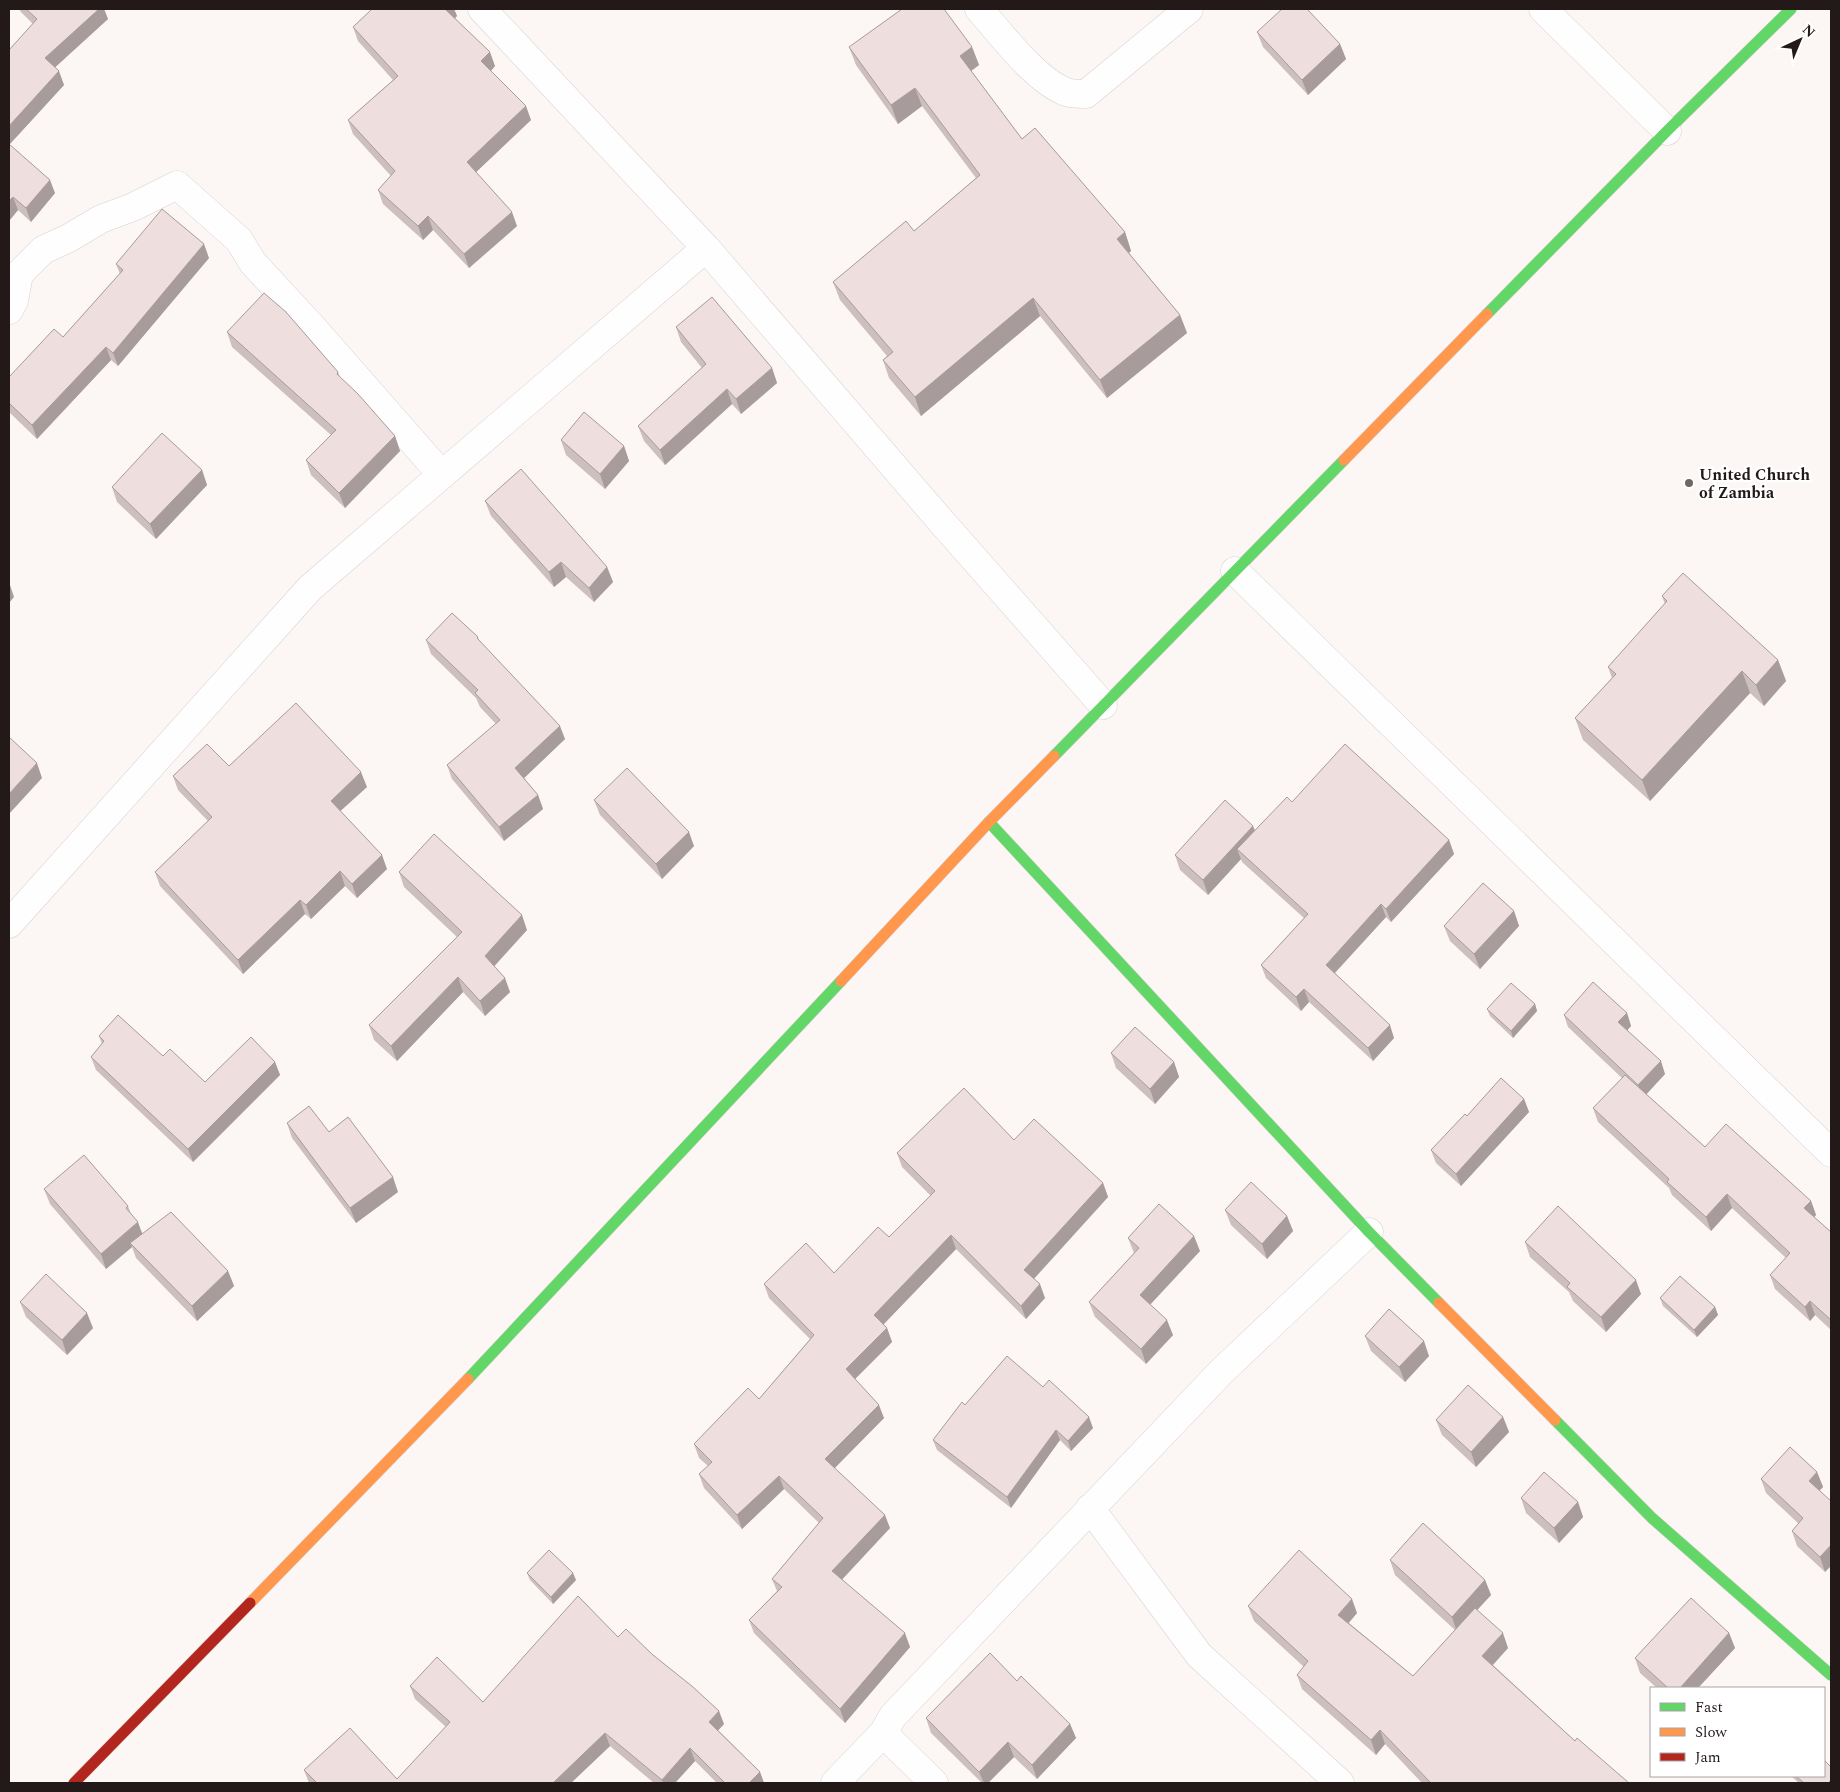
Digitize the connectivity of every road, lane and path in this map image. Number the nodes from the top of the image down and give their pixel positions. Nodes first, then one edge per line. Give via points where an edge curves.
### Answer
1 (482, 9) edge
2 (979, 9) edge
3 (1188, 9) edge
4 (1543, 9) edge
5 (1791, 9) edge
6 (1667, 131) junction
7 (706, 248) junction
8 (9, 310) edge
9 (442, 475) junction
10 (1234, 571) junction
11 (1103, 705) junction
12 (989, 822) junction
13 (9, 924) edge
14 (1831, 1154) edge
15 (1369, 1232) junction
16 (1090, 1508) junction
17 (1831, 1675) edge
18 (883, 1733) junction
19 (74, 1783) edge
20 (834, 1783) edge
21 (934, 1783) edge
22 (1340, 1783) edge

1 - 7 street
2 - 3 street via 1015,51 1046,80 1067,92 1086,94
4 - 6 street
5 - 6 main road
6 - 10 main road
7 - 9 street
7 - 11 street
8 - 9 street via 19,274 43,250 100,219 177,185 239,240 253,263
9 - 13 street via 310,588
10 - 11 main road
10 - 14 street
11 - 12 main road
12 - 15 main road
12 - 19 main road via 505,1341
15 - 16 street via 1222,1371
15 - 17 main road via 1652,1518
16 - 18 street via 893,1716
16 - 22 street via 1199,1655
18 - 20 street
18 - 21 street

